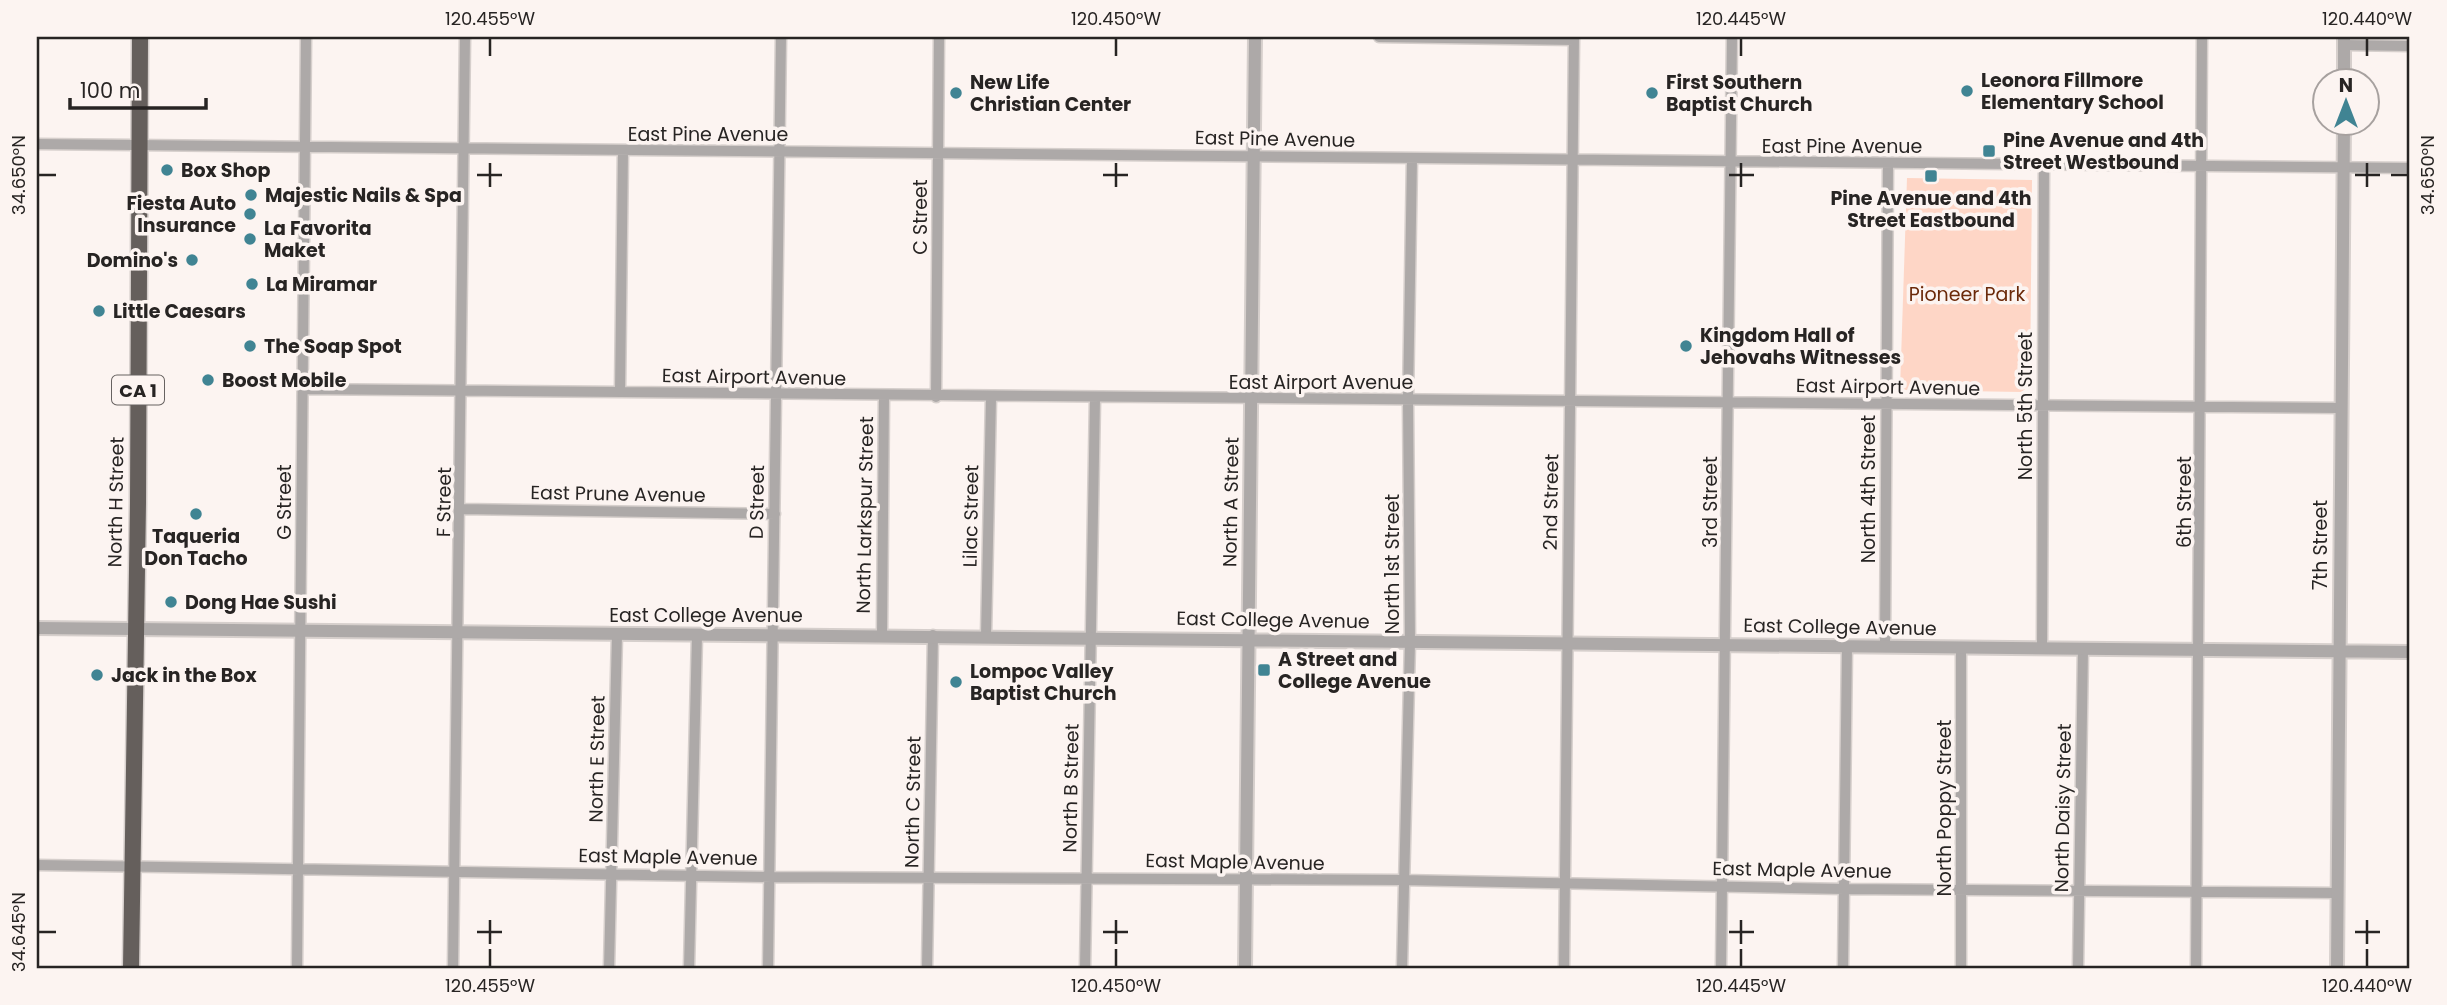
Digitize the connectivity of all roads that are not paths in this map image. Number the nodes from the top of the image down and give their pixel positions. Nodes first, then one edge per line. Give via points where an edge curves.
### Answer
1 (140, 37) edge
2 (306, 37) edge
3 (465, 37) edge
4 (781, 37) edge
5 (939, 37) edge
6 (1255, 37) edge
7 (1378, 37) edge
8 (1732, 37) edge
9 (2203, 37) edge
10 (1574, 38) edge
11 (2344, 41) edge
12 (2410, 46) edge
13 (2344, 66) edge
14 (2344, 136) edge
15 (37, 144) edge
16 (139, 144) junction
17 (306, 146) junction
18 (465, 149) junction
19 (623, 151) junction
20 (780, 152) junction
21 (938, 152) junction
22 (1254, 158) junction
23 (1412, 159) junction
24 (1573, 160) junction
25 (1730, 162) junction
26 (1888, 164) junction
27 (2044, 164) junction
28 (2202, 166) junction
29 (2343, 167) junction
30 (2410, 168) edge
31 (302, 389) junction
32 (462, 391) junction
33 (620, 392) junction
34 (778, 395) junction
35 (884, 396) junction
36 (936, 397) junction
37 (991, 398) junction
38 (1096, 399) junction
39 (1408, 399) junction
40 (1252, 400) junction
41 (1569, 402) junction
42 (1728, 403) junction
43 (1886, 405) junction
44 (2042, 406) junction
45 (2202, 407) junction
46 (2340, 408) junction
47 (461, 509) junction
48 (775, 514) junction
49 (135, 627) junction
50 (37, 628) edge
51 (302, 629) junction
52 (459, 632) junction
53 (617, 634) junction
54 (697, 635) junction
55 (774, 635) junction
56 (881, 635) junction
57 (933, 635) junction
58 (986, 636) junction
59 (1091, 637) junction
60 (1249, 639) junction
61 (1410, 642) junction
62 (1567, 644) junction
63 (1727, 645) junction
64 (1847, 646) junction
65 (1885, 646) junction
66 (1961, 648) junction
67 (2042, 649) junction
68 (2083, 649) junction
69 (2200, 650) junction
70 (2339, 651) junction
71 (2410, 652) edge
72 (37, 865) edge
73 (132, 866) junction
74 (300, 868) junction
75 (454, 871) junction
76 (611, 873) junction
77 (691, 874) junction
78 (771, 877) junction
79 (929, 877) junction
80 (1086, 878) junction
81 (1247, 880) junction
82 (1402, 880) junction
83 (1566, 884) junction
84 (1723, 886) junction
85 (1844, 889) junction
86 (1962, 890) junction
87 (2079, 890) junction
88 (2197, 891) junction
89 (2337, 893) junction
90 (131, 968) edge
91 (297, 968) edge
92 (453, 968) edge
93 (610, 968) edge
94 (689, 968) edge
95 (768, 968) edge
96 (927, 968) edge
97 (1085, 968) edge
98 (1245, 968) edge
99 (1402, 968) edge
100 (1564, 968) edge
101 (1721, 968) edge
102 (1843, 968) edge
103 (1961, 968) edge
104 (2078, 968) edge
105 (2196, 968) edge
106 (2337, 968) edge

1 - 16 highway, North H Street / CA 1
2 - 17 street, G Street
3 - 18 street, F Street
4 - 20 street, D Street
5 - 21 street, C Street
6 - 22 street, North A Street
7 - 10 street
8 - 25 street, 3rd Street
9 - 28 street, 6th Street
10 - 24 street, 2nd Street
11 - 12 street
11 - 13 street
14 - 29 street, 7th Street
15 - 16 street, East Pine Avenue
16 - 17 street, East Pine Avenue
16 - 49 highway, North H Street / CA 1
17 - 18 street, East Pine Avenue
17 - 31 street, G Street
18 - 19 street, East Pine Avenue
18 - 32 street, F Street
19 - 20 street, East Pine Avenue
19 - 33 street
20 - 21 street, East Pine Avenue
20 - 34 street, D Street
21 - 22 street, East Pine Avenue
21 - 36 street, C Street
22 - 23 street, East Pine Avenue
22 - 40 street, North A Street
23 - 24 street, East Pine Avenue
23 - 39 street, North 1st Street
24 - 25 street, East Pine Avenue
24 - 41 street, 2nd Street
25 - 26 street, East Pine Avenue
25 - 42 street, 3rd Street
26 - 27 street, East Pine Avenue
26 - 43 street, North 4th Street
27 - 28 street, East Pine Avenue
27 - 44 street, North 5th Street
28 - 29 street, East Pine Avenue
28 - 45 street, 6th Street
29 - 30 street, East Pine Avenue
29 - 46 street, 7th Street
31 - 32 street, East Airport Avenue
31 - 51 street, G Street
32 - 33 street, East Airport Avenue
32 - 47 street, F Street
33 - 34 street, East Airport Avenue
34 - 35 street, East Airport Avenue
34 - 48 street, D Street
35 - 36 street, East Airport Avenue
35 - 56 street, North Larkspur Street
36 - 37 street, East Airport Avenue
37 - 38 street, East Airport Avenue
37 - 58 street, Lilac Street
38 - 40 street, East Airport Avenue
38 - 59 street, North B Street
39 - 40 street, East Airport Avenue
39 - 41 street, East Airport Avenue
39 - 61 street, North 1st Street
40 - 60 street, North A Street
41 - 42 street, East Airport Avenue
41 - 62 street, 2nd Street
42 - 43 street, East Airport Avenue
42 - 63 street, 3rd Street
43 - 44 street, East Airport Avenue
43 - 65 street, North 4th Street
44 - 45 street, East Airport Avenue
44 - 67 street, North 5th Street
45 - 46 street, East Airport Avenue
45 - 69 street, 6th Street
46 - 70 street, 7th Street
47 - 48 street, East Prune Avenue
47 - 52 street, F Street
48 - 55 street, D Street
49 - 50 street, East College Avenue
49 - 51 street, East College Avenue
49 - 73 highway, North H Street / CA 1
51 - 52 street, East College Avenue
51 - 74 street, G Street
52 - 53 street, East College Avenue
52 - 75 street, F Street
53 - 54 street, East College Avenue
53 - 76 street, North E Street
54 - 55 street, East College Avenue
54 - 77 street
55 - 56 street, East College Avenue
55 - 78 street, D Street
56 - 57 street, East College Avenue
57 - 58 street, East College Avenue
57 - 79 street, North C Street
58 - 59 street, East College Avenue
59 - 60 street, East College Avenue
59 - 80 street, North B Street
60 - 61 street, East College Avenue
60 - 81 street, North A Street
61 - 62 street, East College Avenue
61 - 82 street, North 1st Street
62 - 63 street, East College Avenue
62 - 83 street, 2nd Street
63 - 64 street, East College Avenue
63 - 84 street, 3rd Street
64 - 65 street, East College Avenue
64 - 85 street
65 - 66 street, East College Avenue
66 - 67 street, East College Avenue
66 - 86 street, North Poppy Street
67 - 68 street, East College Avenue
68 - 69 street, East College Avenue
68 - 87 street, North Daisy Street
69 - 70 street, East College Avenue
69 - 88 street, 6th Street
70 - 71 street, East College Avenue
70 - 89 street, 7th Street
72 - 73 street, East Maple Avenue
73 - 74 street, East Maple Avenue
73 - 90 highway, North H Street / CA 1
74 - 75 street, East Maple Avenue
74 - 91 street, G Street
75 - 76 street, East Maple Avenue
75 - 92 street, F Street
76 - 77 street, East Maple Avenue
76 - 93 street, North E Street
77 - 78 street, East Maple Avenue
77 - 94 street
78 - 79 street, East Maple Avenue
78 - 95 street, D Street
79 - 80 street, East Maple Avenue
79 - 96 street, North C Street
80 - 81 street, East Maple Avenue
80 - 97 street, North B Street
81 - 82 street, East Maple Avenue
81 - 98 street, North A Street
82 - 83 street, East Maple Avenue
82 - 99 street, North 1st Street
83 - 84 street, East Maple Avenue
83 - 100 street, 2nd Street
84 - 85 street, East Maple Avenue
84 - 101 street, 3rd Street
85 - 86 street, East Maple Avenue
85 - 102 street
86 - 87 street, East Maple Avenue
86 - 103 street, North Poppy Street
87 - 88 street, East Maple Avenue
87 - 104 street, North Daisy Street
88 - 89 street, East Maple Avenue
88 - 105 street, 6th Street
89 - 106 street, 7th Street

